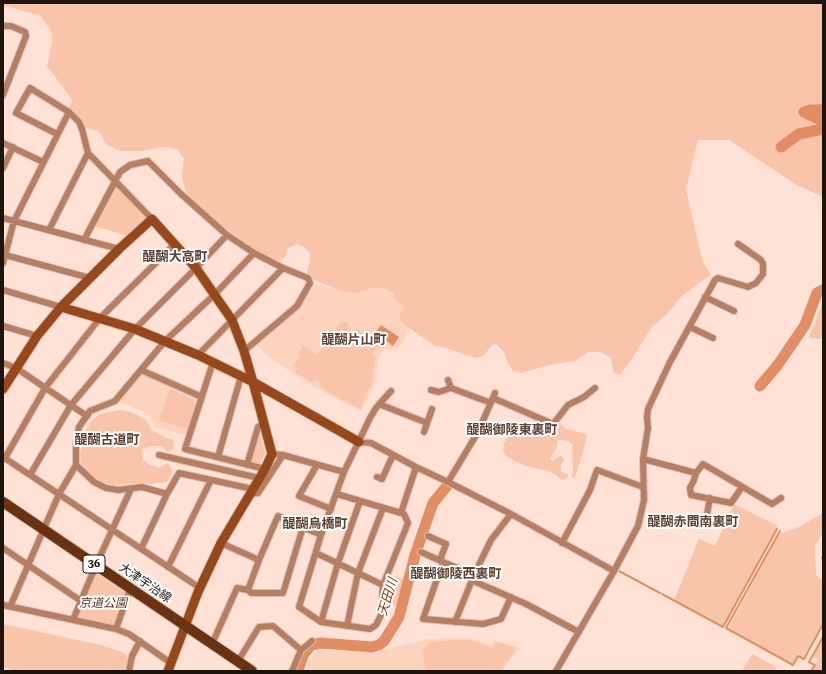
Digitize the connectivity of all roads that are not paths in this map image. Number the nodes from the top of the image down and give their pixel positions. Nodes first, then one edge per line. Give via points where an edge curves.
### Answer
1 (3, 26) edge
2 (3, 95) edge
3 (69, 112) junction
4 (57, 134) junction
5 (3, 143) edge
6 (13, 147) junction
7 (88, 153) junction
8 (44, 162) junction
9 (3, 168) edge
10 (114, 180) junction
11 (3, 218) edge
12 (152, 219) junction
13 (14, 221) junction
14 (49, 230) junction
15 (227, 235) junction
16 (84, 240) junction
17 (176, 244) junction
18 (738, 244) dead end
19 (119, 249) junction
20 (254, 254) junction
21 (5, 255) junction
22 (3, 262) edge
23 (196, 268) junction
24 (283, 268) junction
25 (90, 278) junction
26 (3, 290) edge
27 (215, 294) junction
28 (705, 297) junction
29 (61, 307) junction
30 (734, 310) dead end
31 (100, 318) junction
32 (232, 320) junction
33 (3, 326) edge
34 (690, 327) junction
35 (135, 328) junction
36 (37, 336) junction
37 (713, 338) dead end
38 (165, 341) junction
39 (244, 350) junction
40 (198, 355) junction
41 (213, 362) junction
42 (3, 363) edge
43 (16, 368) junction
44 (141, 370) junction
45 (241, 376) junction
46 (448, 380) dead end
47 (253, 382) junction
48 (45, 388) junction
49 (451, 388) junction
50 (595, 388) dead end
51 (3, 389) edge
52 (431, 390) dead end
53 (391, 391) dead end
54 (202, 397) junction
55 (493, 398) junction
56 (380, 404) junction
57 (71, 405) junction
58 (432, 409) dead end
59 (87, 416) junction
60 (264, 423) junction
61 (427, 423) junction
62 (424, 432) dead end
63 (359, 442) junction
64 (272, 454) junction
65 (159, 455) dead end
66 (283, 455) junction
67 (393, 455) junction
68 (218, 457) junction
69 (4, 458) edge
70 (643, 459) junction
71 (76, 465) junction
72 (247, 465) junction
73 (317, 465) junction
74 (416, 467) junction
75 (265, 469) junction
76 (344, 472) junction
77 (696, 473) junction
78 (30, 475) junction
79 (377, 477) dead end
80 (259, 478) junction
81 (211, 480) junction
82 (448, 482) junction
83 (742, 487) junction
84 (643, 488) junction
85 (131, 490) junction
86 (251, 492) junction
87 (58, 494) junction
88 (167, 494) junction
89 (337, 494) junction
90 (710, 498) junction
91 (781, 498) dead end
92 (3, 502) edge
93 (360, 502) junction
94 (331, 508) junction
95 (383, 508) junction
96 (401, 513) junction
97 (511, 514) junction
98 (707, 525) dead end
99 (303, 527) junction
100 (43, 529) junction
101 (112, 530) junction
102 (320, 535) junction
103 (428, 536) dead end
104 (222, 543) junction
105 (562, 543) junction
106 (3, 548) edge
107 (141, 549) junction
108 (421, 552) dead end
109 (316, 553) junction
110 (259, 560) junction
111 (442, 561) junction
112 (338, 563) junction
113 (27, 565) junction
114 (96, 565) junction
115 (168, 567) junction
116 (614, 571) junction
117 (358, 573) junction
118 (472, 578) junction
119 (383, 585) junction
120 (200, 588) junction
121 (130, 589) junction
122 (248, 590) junction
123 (511, 597) junction
124 (80, 601) junction
125 (6, 606) edge
126 (73, 620) junction
127 (321, 622) junction
128 (455, 622) junction
129 (185, 626) junction
130 (347, 626) junction
131 (116, 629) junction
132 (579, 632) junction
133 (140, 641) junction
134 (312, 641) dead end
135 (212, 644) junction
136 (300, 650) junction
137 (238, 661) junction
138 (170, 667) edge
139 (129, 671) edge
140 (252, 671) edge
141 (292, 671) edge
142 (556, 671) edge

1 - 2 street via 11,26 25,32 26,36
3 - 4 street
3 - 4 street via 30,88 16,113
3 - 7 street via 82,129
4 - 8 street
5 - 6 street
6 - 8 street
6 - 9 street
7 - 10 street
7 - 14 street
8 - 13 street
10 - 12 street
10 - 15 street via 125,168 148,161
10 - 16 street
11 - 13 street
12 - 17 street
12 - 19 street
13 - 14 street
13 - 21 street
14 - 16 street
15 - 20 street
15 - 23 street
16 - 19 street
17 - 23 street
17 - 31 street
18 - 28 street via 761,260 763,274 756,283 748,287 718,278
19 - 25 street
20 - 24 street
20 - 27 street
21 - 22 street
21 - 25 street
23 - 27 street
23 - 35 street
24 - 32 street
24 - 39 street via 308,278 310,283 297,306
25 - 29 street
26 - 29 street
27 - 32 street
27 - 38 street
28 - 30 street
28 - 34 street
29 - 31 street
29 - 36 street
31 - 35 street
31 - 48 street
32 - 39 street
32 - 40 street
33 - 36 street
34 - 37 street
34 - 70 street via 648,409
35 - 38 street
35 - 57 street
36 - 43 street
38 - 40 street
38 - 44 street
39 - 47 street
40 - 41 street
41 - 45 street
41 - 54 street
42 - 43 street
43 - 48 street
43 - 51 street
44 - 54 street
44 - 59 street via 115,401 90,411
45 - 47 street
45 - 68 street
46 - 49 street
47 - 60 street
47 - 63 street
48 - 57 street
48 - 69 street
49 - 52 street via 439,392
49 - 55 street
50 - 55 street via 568,405 553,424
53 - 56 street
54 - 68 street via 186,450
55 - 82 street via 478,432
56 - 61 street
56 - 63 street
57 - 59 street
57 - 78 street
58 - 61 street
59 - 71 street via 79,427
60 - 64 street
60 - 72 street via 258,427
61 - 62 street
63 - 67 street via 371,443
63 - 76 street
64 - 66 street
64 - 75 street
65 - 80 street
66 - 73 street
66 - 86 street via 258,493
67 - 74 street
67 - 79 street via 382,479
68 - 72 street
69 - 78 street
70 - 77 street
70 - 84 street
71 - 85 street via 94,482 106,488
71 - 87 street
72 - 75 street
73 - 76 street
73 - 94 street via 299,496
74 - 82 street
74 - 96 street
75 - 80 street
76 - 89 street
77 - 83 street via 704,464
77 - 90 street via 690,488 691,494
78 - 87 street
80 - 86 street
81 - 86 street
81 - 88 street via 179,473
81 - 115 street
82 - 97 street
83 - 90 street via 731,503
83 - 91 street via 772,504
84 - 105 street via 597,470 590,490
84 - 116 street via 638,526
85 - 88 street via 142,487
85 - 101 street
86 - 104 street
87 - 100 street
87 - 101 street
88 - 107 street
89 - 93 street
89 - 94 street
90 - 98 street
92 - 100 main road, 大津宇治線 / 36
93 - 95 street
93 - 112 street
94 - 102 street
95 - 96 street
95 - 117 street
96 - 119 street via 408,523
97 - 105 street
97 - 118 street via 491,540
99 - 102 street
99 - 110 street via 278,516
99 - 122 street via 283,593 251,593
100 - 113 street
100 - 114 main road, 大津宇治線 / 36
101 - 107 street
101 - 114 street
102 - 109 street
103 - 111 street via 446,544
104 - 110 street
104 - 120 street
105 - 116 street
106 - 113 street
107 - 115 street
108 - 111 street
109 - 112 street
109 - 127 street via 299,607
110 - 122 street
111 - 118 street
111 - 128 street via 423,619
112 - 117 street
112 - 127 street
113 - 124 street
113 - 125 street
114 - 121 main road, 大津宇治線 / 36
114 - 124 street
115 - 120 street
116 - 132 street
117 - 119 street
117 - 130 street
118 - 123 street
118 - 128 street
119 - 130 street via 382,610 376,625 370,629
120 - 129 street
121 - 129 main road, 大津宇治線 / 36
121 - 131 street
122 - 135 street via 237,588
123 - 128 street via 501,619 483,624
123 - 132 street
124 - 126 street
125 - 126 street
126 - 131 street
127 - 130 street
129 - 135 main road, 大津宇治線 / 36
129 - 138 street
131 - 133 street
132 - 142 street
133 - 138 street
133 - 139 street via 132,656
134 - 136 street
135 - 137 main road, 大津宇治線 / 36
136 - 137 street via 273,626 259,627
136 - 141 street
137 - 140 main road, 大津宇治線 / 36

